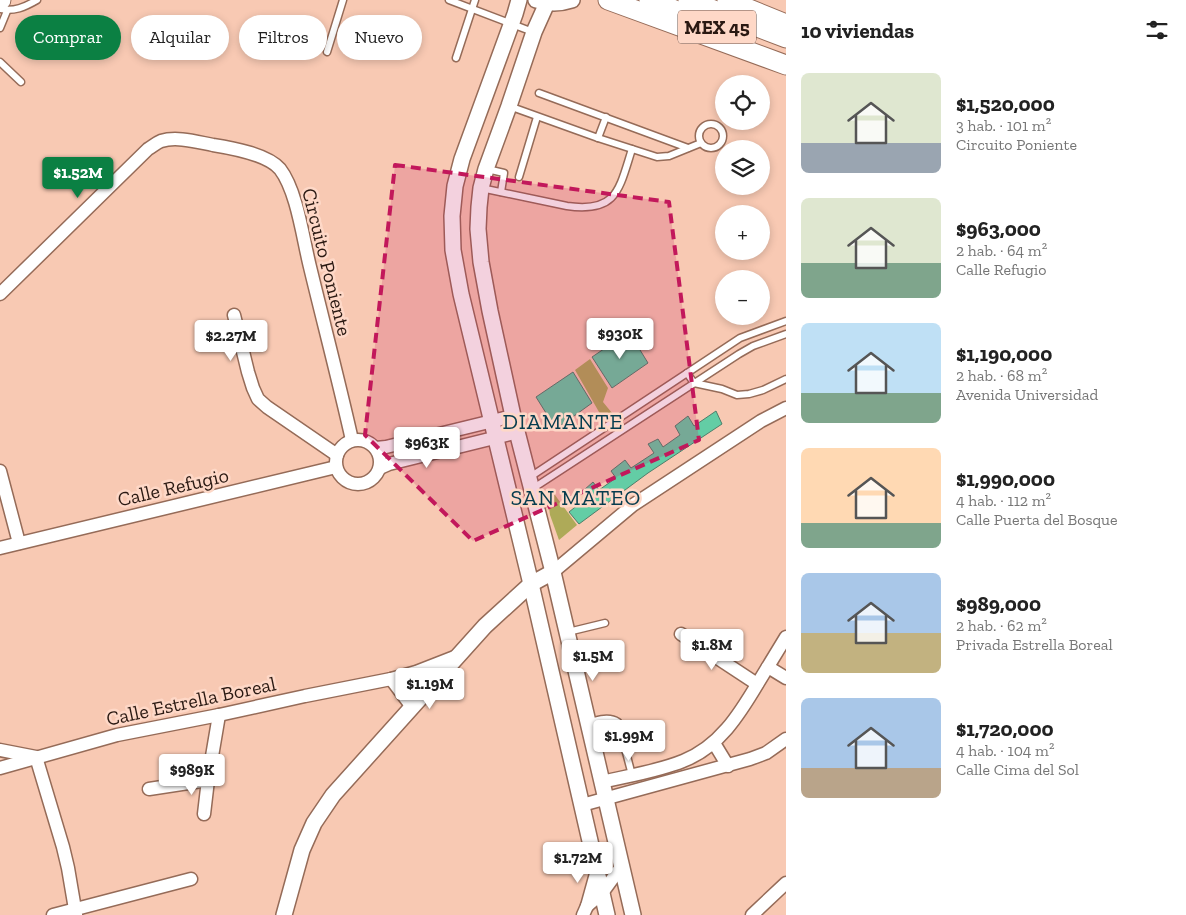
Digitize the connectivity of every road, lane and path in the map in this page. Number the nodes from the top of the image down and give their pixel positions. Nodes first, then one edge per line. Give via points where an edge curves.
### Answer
1 (37, 0) edge
2 (344, 0) edge
3 (449, 0) edge
4 (475, 0) edge
5 (519, 0) edge
6 (572, 0) edge
7 (608, 0) edge
8 (649, 0) edge
9 (688, 0) edge
10 (727, 0) edge
11 (541, 1) edge
12 (2, 5) edge
13 (473, 8) junction
14 (511, 23) junction
15 (786, 24) edge
16 (0, 28) edge
17 (534, 32) junction
18 (786, 38) edge
19 (327, 52) dead end
20 (786, 53) edge
21 (456, 58) dead end
22 (0, 62) edge
23 (786, 65) edge
24 (21, 82) dead end
25 (539, 92) dead end
26 (509, 106) junction
27 (537, 117) junction
28 (606, 117) junction
29 (598, 138) junction
30 (701, 142) dead end
31 (688, 148) junction
32 (632, 149) junction
33 (486, 169) junction
34 (518, 177) dead end
35 (481, 188) junction
36 (500, 192) junction
37 (0, 294) edge
38 (234, 315) dead end
39 (786, 320) edge
40 (786, 334) edge
41 (687, 372) junction
42 (786, 379) edge
43 (694, 383) junction
44 (786, 408) edge
45 (513, 416) junction
46 (615, 420) junction
47 (491, 421) junction
48 (621, 430) junction
49 (518, 432) junction
50 (495, 438) junction
51 (352, 440) junction
52 (376, 448) junction
53 (337, 461) junction
54 (380, 468) junction
55 (0, 471) edge
56 (530, 484) junction
57 (19, 544) junction
58 (0, 548) edge
59 (552, 572) junction
60 (530, 584) junction
61 (605, 623) dead end
62 (566, 632) junction
63 (681, 634) dead end
64 (786, 637) edge
65 (457, 656) junction
66 (768, 667) junction
67 (786, 678) edge
68 (391, 679) junction
69 (758, 684) junction
70 (412, 707) junction
71 (219, 715) junction
72 (588, 722) junction
73 (786, 739) edge
74 (714, 743) junction
75 (0, 750) edge
76 (36, 757) junction
77 (728, 766) junction
78 (0, 768) edge
79 (632, 775) junction
80 (208, 780) junction
81 (602, 782) junction
82 (149, 789) dead end
83 (605, 798) junction
84 (582, 804) junction
85 (204, 814) dead end
86 (621, 867) junction
87 (597, 870) junction
88 (191, 879) dead end
89 (786, 883) edge
90 (602, 893) junction
91 (585, 911) edge
92 (75, 912) edge
93 (53, 915) edge
94 (284, 915) edge
95 (607, 915) edge
96 (632, 915) edge
97 (752, 915) edge

1 - 12 lane via 24,8
2 - 19 lane
3 - 13 lane
4 - 13 lane
5 - 14 street
6 - 11 street via 557,3
7 - 23 main road
8 - 20 main road, MEX 45
9 - 18 main road, MEX 45
10 - 15 main road
11 - 17 street
12 - 16 lane
13 - 14 lane
13 - 21 lane
14 - 17 lane
14 - 47 street via 462,159 452,216 453,250 461,294
17 - 26 street
22 - 24 lane
25 - 28 lane
26 - 27 lane
26 - 33 street
27 - 29 lane
27 - 34 lane
28 - 29 lane
28 - 31 lane
29 - 32 lane
30 - 31 lane
31 - 32 lane via 664,157
32 - 36 lane via 616,192 598,206 581,208
33 - 35 street
33 - 36 lane via 504,173
35 - 36 lane
35 - 45 street via 478,207 481,262
37 - 51 street, Circuito Poniente via 148,149 160,142 189,140 257,155 279,168 294,200
38 - 53 street via 258,399
39 - 41 lane via 740,338
40 - 43 lane via 753,346
41 - 43 lane
41 - 46 lane
42 - 43 lane via 763,390 737,395
43 - 48 lane
44 - 59 street via 633,505
45 - 47 street
45 - 49 street
46 - 48 lane
46 - 56 lane
47 - 50 street
47 - 52 street
48 - 56 lane
49 - 50 street
49 - 56 street
50 - 54 street
50 - 60 street
51 - 52 street via 365,440
51 - 53 street via 340,448
52 - 54 street
53 - 54 street via 340,475 354,484 370,481
53 - 57 street, Calle Refugio
55 - 57 street
56 - 59 street
57 - 58 street, Calle Refugio
59 - 60 street
59 - 62 street
60 - 65 street
60 - 84 street
61 - 62 lane
62 - 72 street
63 - 69 street
64 - 66 street
65 - 68 street, Calle Estrella Boreal
65 - 70 street
66 - 67 street
66 - 69 street
68 - 70 street
68 - 71 street, Calle Estrella Boreal
69 - 74 street via 742,711
70 - 94 street via 332,795 314,823 302,850
71 - 76 street, Calle Estrella Boreal via 117,735
71 - 80 street
72 - 79 lane via 608,719 618,722
72 - 81 street
73 - 77 street via 766,753
74 - 77 street
74 - 79 street via 682,762
75 - 76 street
76 - 78 street, Calle Estrella Boreal
76 - 92 street via 63,847
77 - 83 street
79 - 81 street
80 - 82 street
80 - 85 street
81 - 83 street
83 - 84 street
83 - 86 street
84 - 87 street
86 - 90 street
86 - 96 street
87 - 90 street
87 - 91 street
88 - 92 street
89 - 97 street
90 - 91 street
90 - 95 street
92 - 93 street

